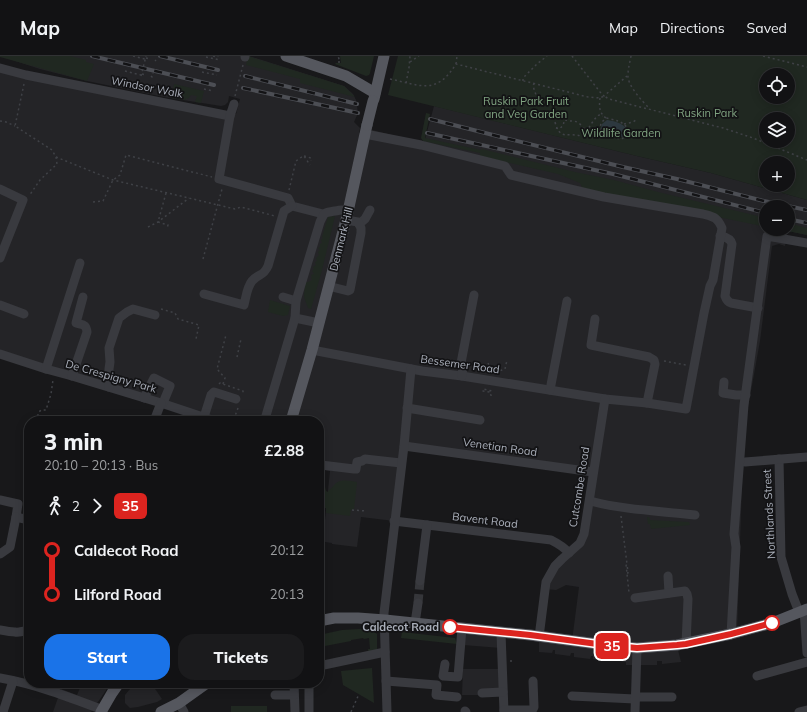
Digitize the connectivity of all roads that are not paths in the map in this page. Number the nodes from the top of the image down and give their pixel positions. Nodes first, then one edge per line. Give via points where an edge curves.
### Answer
1 (286, 56) edge
2 (384, 56) edge
3 (0, 68) edge
4 (374, 97) junction
5 (234, 104) road end
6 (230, 116) junction
7 (366, 130) junction
8 (0, 189) edge
9 (292, 206) junction
10 (370, 210) dead end
11 (323, 214) junction
12 (347, 216) junction
13 (359, 224) junction
14 (720, 236) junction
15 (807, 243) edge
16 (0, 258) edge
17 (80, 263) dead end
18 (328, 286) junction
19 (204, 294) dead end
20 (474, 296) dead end
21 (83, 297) dead end
22 (283, 297) dead end
23 (296, 301) junction
24 (567, 302) dead end
25 (0, 305) edge
26 (758, 308) junction
27 (24, 314) dead end
28 (153, 315) road end
29 (295, 318) junction
30 (595, 319) dead end
31 (319, 323) junction
32 (312, 350) junction
33 (0, 354) edge
34 (411, 369) junction
35 (50, 371) junction
36 (72, 376) junction
37 (462, 376) junction
38 (724, 382) dead end
39 (110, 387) junction
40 (550, 390) junction
41 (746, 395) junction
42 (144, 398) junction
43 (236, 399) dead end
44 (605, 399) junction
45 (162, 403) junction
46 (647, 403) junction
47 (407, 408) junction
48 (156, 416) edge
49 (201, 416) edge
50 (204, 416) edge
51 (266, 416) edge
52 (292, 416) edge
53 (480, 420) dead end
54 (404, 446) junction
55 (807, 457) edge
56 (779, 460) junction
57 (745, 462) dead end
58 (402, 463) junction
59 (324, 465) edge
60 (593, 472) junction
61 (0, 500) edge
62 (590, 501) junction
63 (695, 516) dead end
64 (16, 517) junction
65 (24, 519) edge
66 (394, 521) junction
67 (427, 525) junction
68 (569, 553) junction
69 (0, 554) edge
70 (668, 576) dead end
71 (420, 581) tunnel mouth
72 (669, 593) junction
73 (632, 598) road end
74 (418, 603) tunnel mouth
75 (804, 610) edge
76 (324, 620) edge
77 (385, 620) junction
78 (415, 623) junction
79 (462, 628) junction
80 (0, 630) edge
81 (24, 630) edge
82 (501, 633) junction
83 (731, 634) junction
84 (539, 637) junction
85 (686, 644) junction
86 (637, 648) junction
87 (385, 652) junction
88 (807, 653) edge
89 (807, 662) edge
90 (444, 664) dead end
91 (324, 665) edge
92 (757, 676) dead end
93 (0, 678) edge
94 (13, 681) junction
95 (386, 681) junction
96 (532, 681) dead end
97 (24, 684) edge
98 (37, 688) edge
99 (116, 688) edge
100 (202, 688) edge
101 (294, 688) edge
102 (309, 688) edge
103 (503, 692) junction
104 (482, 693) dead end
105 (274, 695) dead end
106 (294, 695) junction
107 (572, 696) dead end
108 (672, 696) dead end
109 (457, 697) dead end
110 (635, 698) junction
111 (182, 708) edge
112 (807, 710) edge
113 (104, 711) edge
114 (504, 711) edge
115 (529, 711) edge
116 (3, 712) edge
117 (161, 712) edge
118 (295, 712) edge
119 (309, 712) edge
120 (387, 712) edge
121 (635, 712) edge
122 (799, 712) edge

1 - 4 main road via 346,76
2 - 4 main road, Denmark Hill
3 - 6 street, Windsor Walk
4 - 7 main road, Denmark Hill, bridge
5 - 6 street
6 - 9 street via 219,179 287,197
7 - 12 main road, Denmark Hill
7 - 14 street via 505,166 511,175 604,197 715,217 722,228
8 - 16 street via 23,200
9 - 11 street
9 - 19 street via 284,211 268,266 265,272 249,285 244,305
10 - 13 street
11 - 12 street via 336,211 339,215
11 - 23 street
12 - 13 street
12 - 18 main road, Denmark Hill
13 - 18 street via 361,233 350,290
14 - 26 street via 732,244 726,299 731,303
14 - 46 street, Bessemer Road via 686,409
15 - 26 street via 767,236
17 - 35 street
18 - 31 main road, Denmark Hill
20 - 37 street via 461,363
21 - 36 street via 76,323 86,327 87,332
22 - 23 street
23 - 29 street
24 - 40 street
25 - 27 street
26 - 41 street
28 - 39 street via 133,309 119,318 109,348
29 - 31 street
29 - 51 street
30 - 46 street via 591,345 654,360
31 - 32 main road, Denmark Hill
32 - 34 street, Bessemer Road
32 - 52 main road, Denmark Hill
33 - 35 street, De Crespigny Park
34 - 37 street, Bessemer Road
34 - 47 street
35 - 36 street, De Crespigny Park
36 - 39 street, De Crespigny Park
37 - 40 street, Bessemer Road
38 - 41 street via 723,393
39 - 42 street, De Crespigny Park
40 - 44 street, Bessemer Road
41 - 83 street via 734,534 736,547
42 - 45 street, De Crespigny Park
42 - 45 street via 154,378 170,386
43 - 50 street via 214,392
44 - 46 street, Bessemer Road
44 - 60 street, Cutcombe Road
45 - 48 street
45 - 49 street, De Crespigny Park
47 - 53 street
47 - 54 street via 401,422
54 - 58 street
54 - 60 street, Venetian Road
55 - 56 street
56 - 57 street
56 - 75 street, Northlands Street via 781,557 792,594
58 - 59 street via 365,459 357,462 356,469
58 - 66 street
60 - 62 street, Cutcombe Road
61 - 64 street via 18,504
62 - 63 street
62 - 68 street, Cutcombe Road via 584,534
64 - 65 street
64 - 69 street via 10,547
66 - 67 street, Bavent Road
66 - 77 street
67 - 68 street, Bavent Road via 551,540
67 - 71 street
68 - 84 street, Cutcombe Road via 555,566 546,582
70 - 72 street
72 - 73 street
72 - 85 street via 685,591 687,594
74 - 78 street
75 - 83 main road via 772,623
75 - 88 street, Northlands Street
76 - 77 main road
77 - 78 main road
77 - 87 street
78 - 79 main road
79 - 82 main road
79 - 90 street via 458,677 443,676
80 - 81 street
82 - 84 main road
82 - 103 street
83 - 85 main road
84 - 86 main road
85 - 86 main road
86 - 110 street
87 - 91 street
87 - 95 street
89 - 92 street
93 - 94 street
94 - 97 street
94 - 116 street
95 - 109 street via 437,685 436,695
95 - 120 street
96 - 115 street via 534,707
98 - 113 street
99 - 113 main road
100 - 111 main road
101 - 106 street
102 - 119 street
103 - 104 street
103 - 114 street
105 - 106 street
106 - 118 street
107 - 110 street
108 - 110 street
110 - 121 street
111 - 117 main road
112 - 122 street
114 - 115 street

